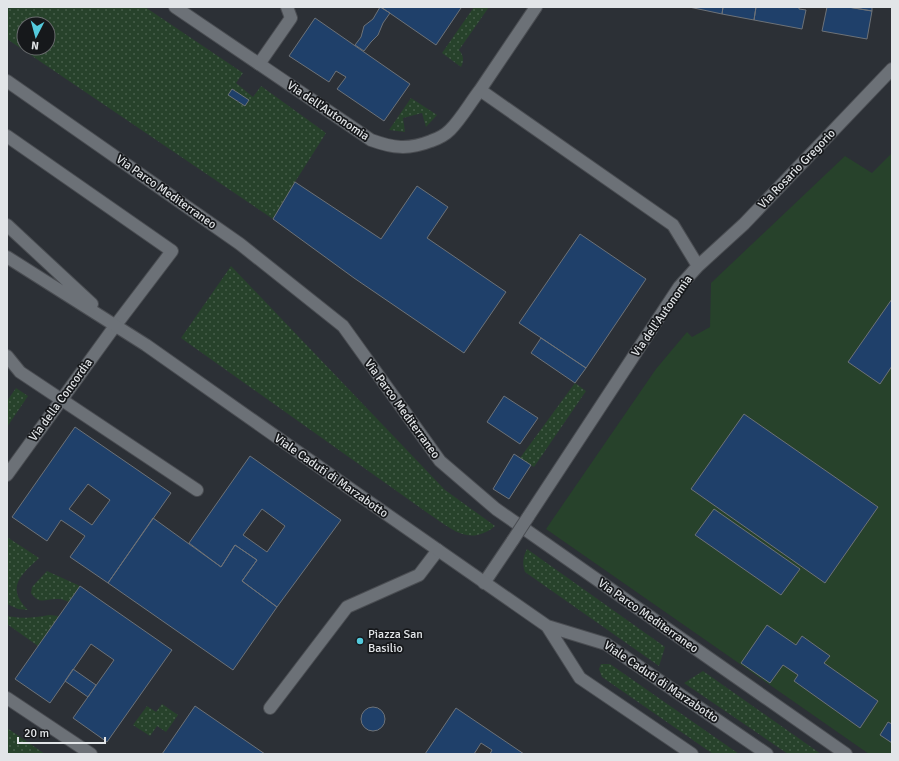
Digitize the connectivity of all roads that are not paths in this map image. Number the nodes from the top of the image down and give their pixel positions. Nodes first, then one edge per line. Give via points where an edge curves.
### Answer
1 (174, 7) edge
2 (287, 7) edge
3 (536, 7) edge
4 (259, 64) junction
5 (892, 69) edge
6 (7, 81) edge
7 (480, 90) junction
8 (7, 136) edge
9 (7, 225) edge
10 (7, 257) edge
11 (698, 266) junction
12 (115, 326) junction
13 (7, 356) edge
14 (62, 399) junction
15 (7, 475) edge
16 (197, 490) dead end
17 (438, 550) junction
18 (484, 583) junction
19 (547, 626) junction
20 (7, 698) edge
21 (270, 708) dead end
22 (91, 754) edge
23 (692, 754) edge
24 (767, 754) edge
25 (846, 754) edge

1 - 4 street, Via dell'Autonomia
2 - 4 street via 291,18
3 - 7 street, Via dell'Autonomia
4 - 7 street, Via dell'Autonomia via 371,140 403,148 436,140 449,131
5 - 11 street, Via Rosario Gregorio via 744,224
6 - 25 street, Via Parco Mediterraneo via 240,244 343,326 440,461 496,509
7 - 11 street, Via dell'Autonomia via 674,225
8 - 12 street, Via della Concordia via 172,251
9 - 12 street, Viale Caduti di Marzabotto
10 - 12 street, Viale Caduti di Marzabotto
11 - 18 street, Via dell'Autonomia, bridge via 679,287
12 - 14 street, Via della Concordia
12 - 17 street, Viale Caduti di Marzabotto via 146,345
13 - 14 street via 20,372
14 - 15 street, Via della Concordia
14 - 16 street
17 - 18 street, Viale Caduti di Marzabotto
17 - 21 street via 419,576 347,607
18 - 19 street, Viale Caduti di Marzabotto
19 - 23 street, Viale Caduti di Marzabotto via 580,678
19 - 24 street, Viale Caduti di Marzabotto via 606,644
20 - 22 street

